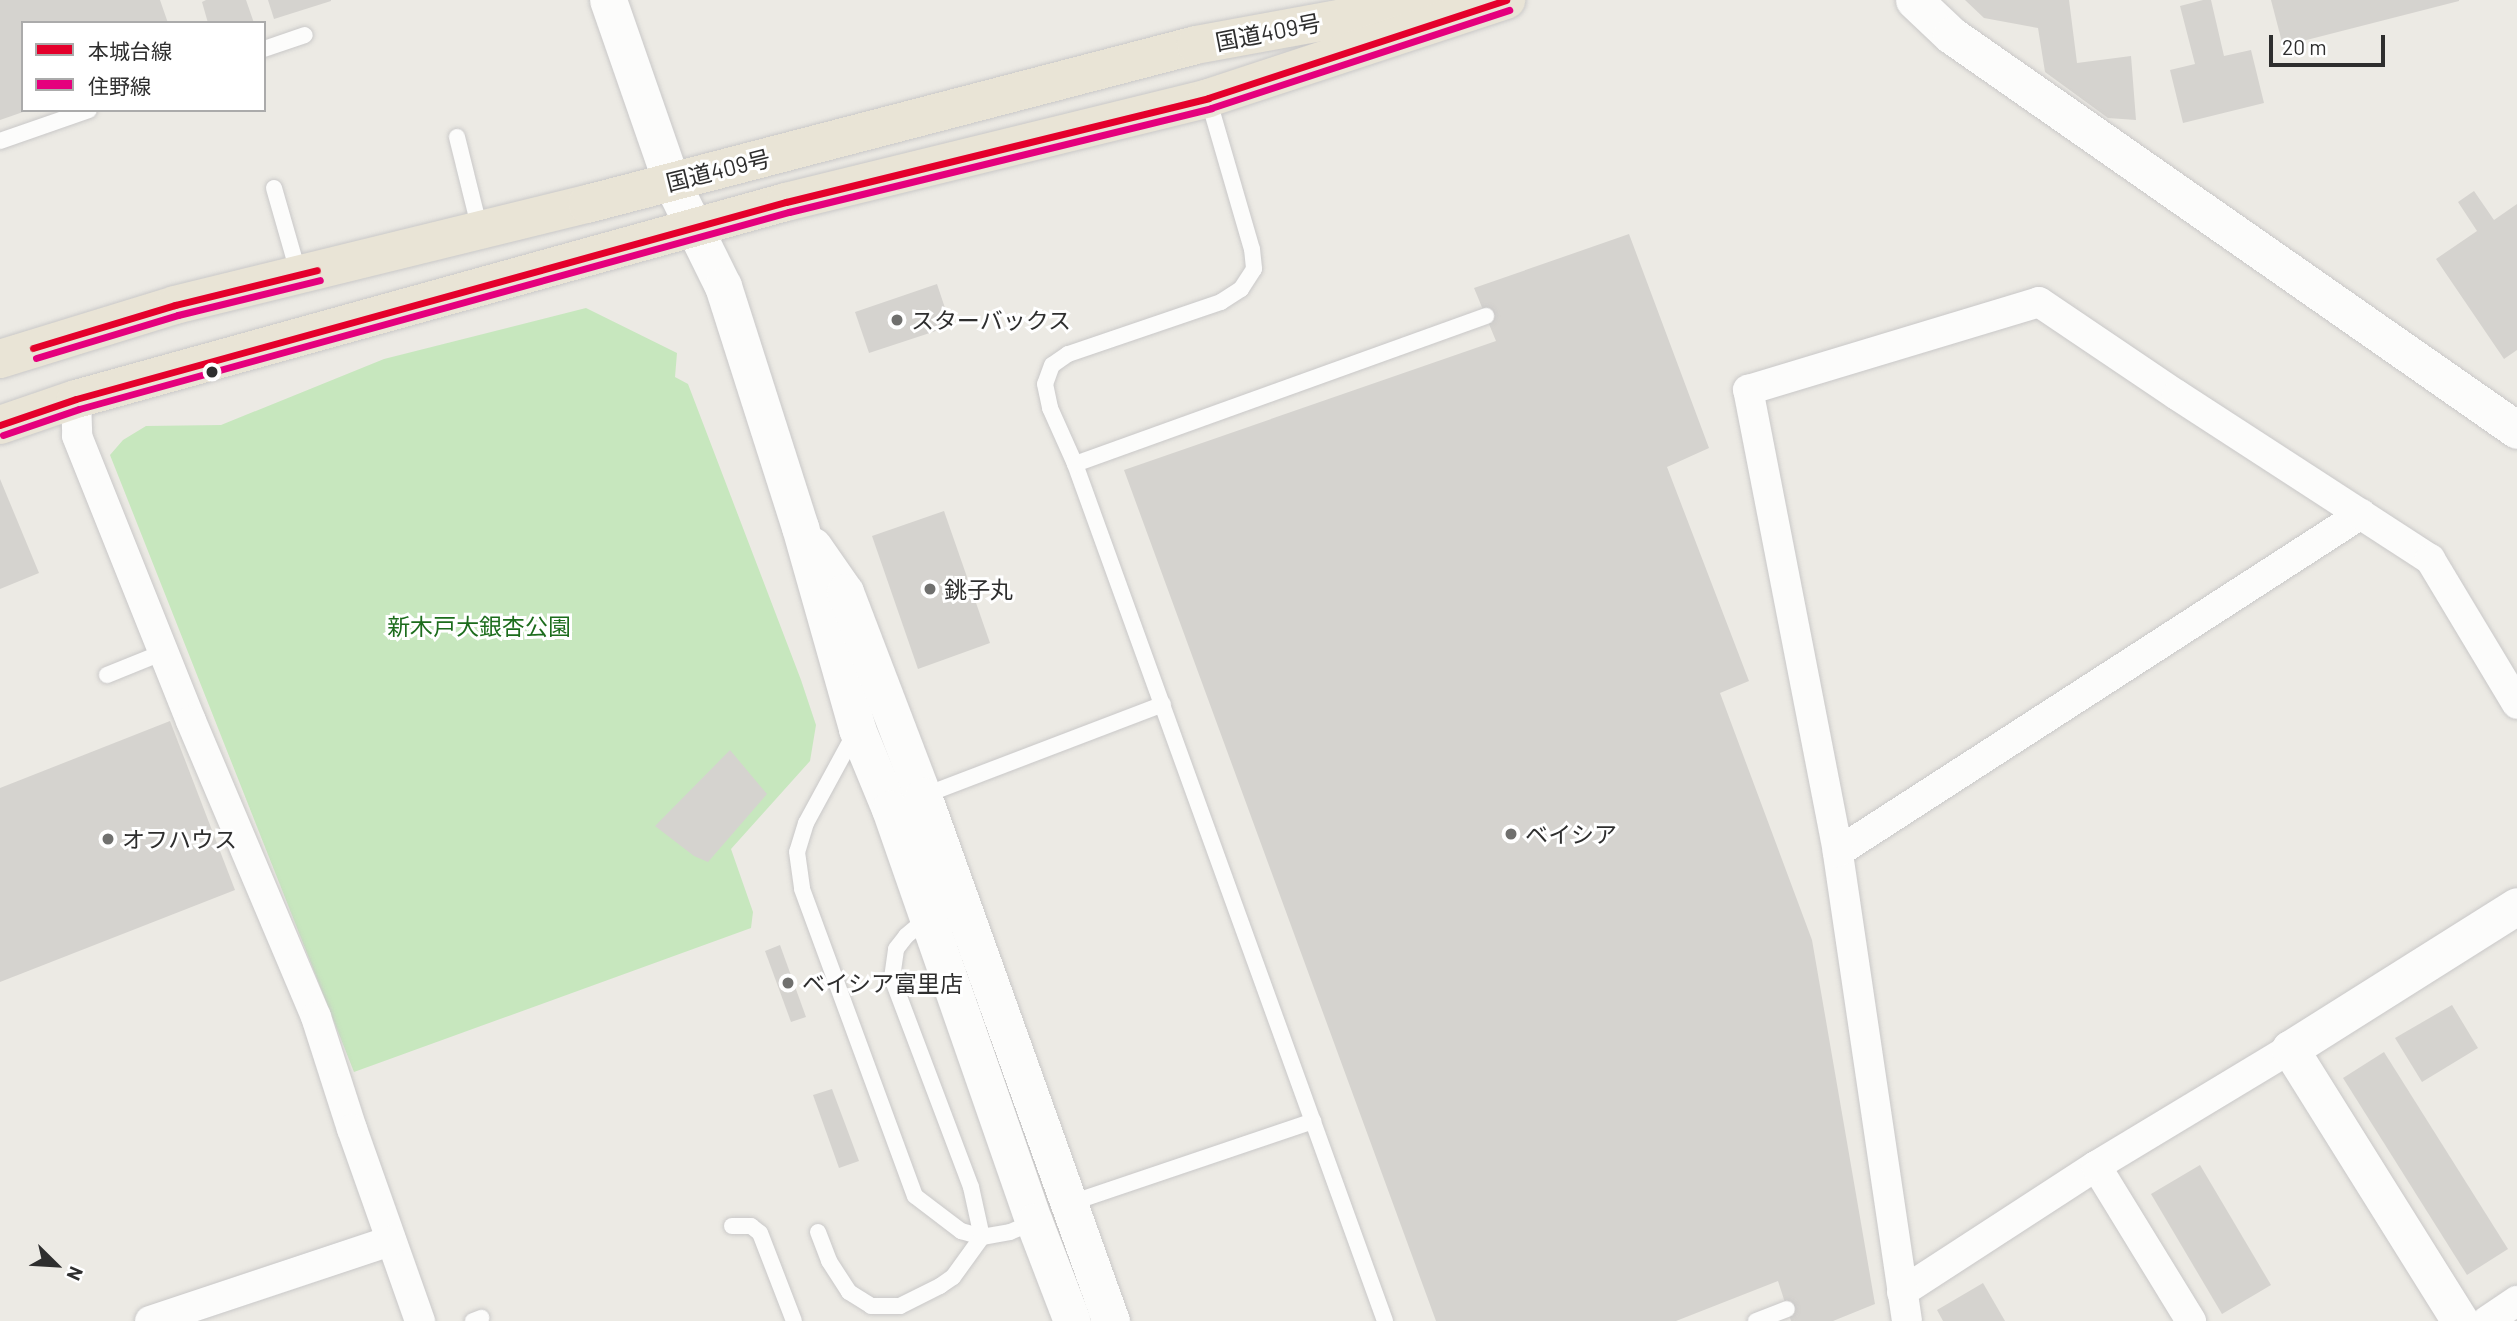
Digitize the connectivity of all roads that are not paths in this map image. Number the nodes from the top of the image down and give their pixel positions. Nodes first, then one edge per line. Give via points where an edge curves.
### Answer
1 (608, 0) edge
2 (1440, 0) edge
3 (1506, 0) edge
4 (1914, 0) edge
5 (304, 35) dead end
6 (266, 48) edge
7 (1208, 98) junction
8 (83, 112) edge
9 (457, 137) dead end
10 (0, 141) edge
11 (671, 181) junction
12 (274, 188) dead end
13 (695, 228) junction
14 (480, 230) junction
15 (299, 275) junction
16 (1486, 316) dead end
17 (0, 359) edge
18 (76, 399) junction
19 (0, 425) edge
20 (2517, 430) edge
21 (1075, 464) junction
22 (2361, 514) junction
23 (800, 527) junction
24 (164, 652) junction
25 (107, 675) dead end
26 (1163, 704) junction
27 (2517, 704) edge
28 (857, 729) junction
29 (907, 803) junction
30 (1838, 852) junction
31 (2517, 906) edge
32 (929, 917) junction
33 (2290, 1049) junction
34 (1312, 1122) junction
35 (2096, 1166) junction
36 (1052, 1213) junction
37 (732, 1226) dead end
38 (818, 1233) dead end
39 (982, 1237) junction
40 (390, 1241) junction
41 (1902, 1292) junction
42 (2517, 1301) edge
43 (1787, 1309) dead end
44 (169, 1318) edge
45 (420, 1321) edge
46 (794, 1321) edge
47 (1072, 1321) edge
48 (1111, 1321) edge
49 (1385, 1321) edge
50 (1756, 1321) edge
51 (1907, 1321) edge
52 (2191, 1321) edge
53 (2460, 1321) edge
54 (2487, 1321) edge

1 - 11 street
2 - 11 highway, 国道409号 via 1196,46
3 - 7 highway, 国道409号
4 - 20 street via 1951,35
5 - 6 lane
7 - 13 highway, 国道409号
7 - 21 lane via 1254,269 1241,289 1221,302 1068,354 1052,365 1045,384 1050,408
8 - 10 lane
9 - 14 lane
11 - 13 street
11 - 14 highway, 国道409号
12 - 15 lane
13 - 18 highway, 国道409号
13 - 23 street via 723,286
14 - 15 highway, 国道409号
15 - 17 highway, 国道409号 via 175,305
16 - 21 lane
18 - 19 highway, 国道409号
18 - 24 street via 77,436
21 - 26 lane
22 - 27 street via 2430,559
22 - 30 street
22 - 30 street via 2039,302 1748,390
23 - 28 street
23 - 29 street via 845,592
24 - 25 lane
24 - 40 street via 316,1017
26 - 29 lane
26 - 34 lane
28 - 29 street
28 - 39 lane via 806,822 797,852 802,889 915,1196 961,1231
29 - 32 street
29 - 36 street
30 - 41 street
31 - 33 street
32 - 36 street
32 - 39 lane via 896,949 892,978 971,1187
33 - 35 street
33 - 53 street
34 - 36 lane
34 - 49 lane
35 - 41 street
35 - 52 street
36 - 39 lane via 1010,1232
36 - 47 street
36 - 48 street
37 - 46 lane via 751,1226 760,1233
38 - 39 lane via 849,1292 871,1306 900,1306 940,1286 953,1277
40 - 44 street
40 - 45 street
41 - 51 street
42 - 54 street
43 - 50 lane

